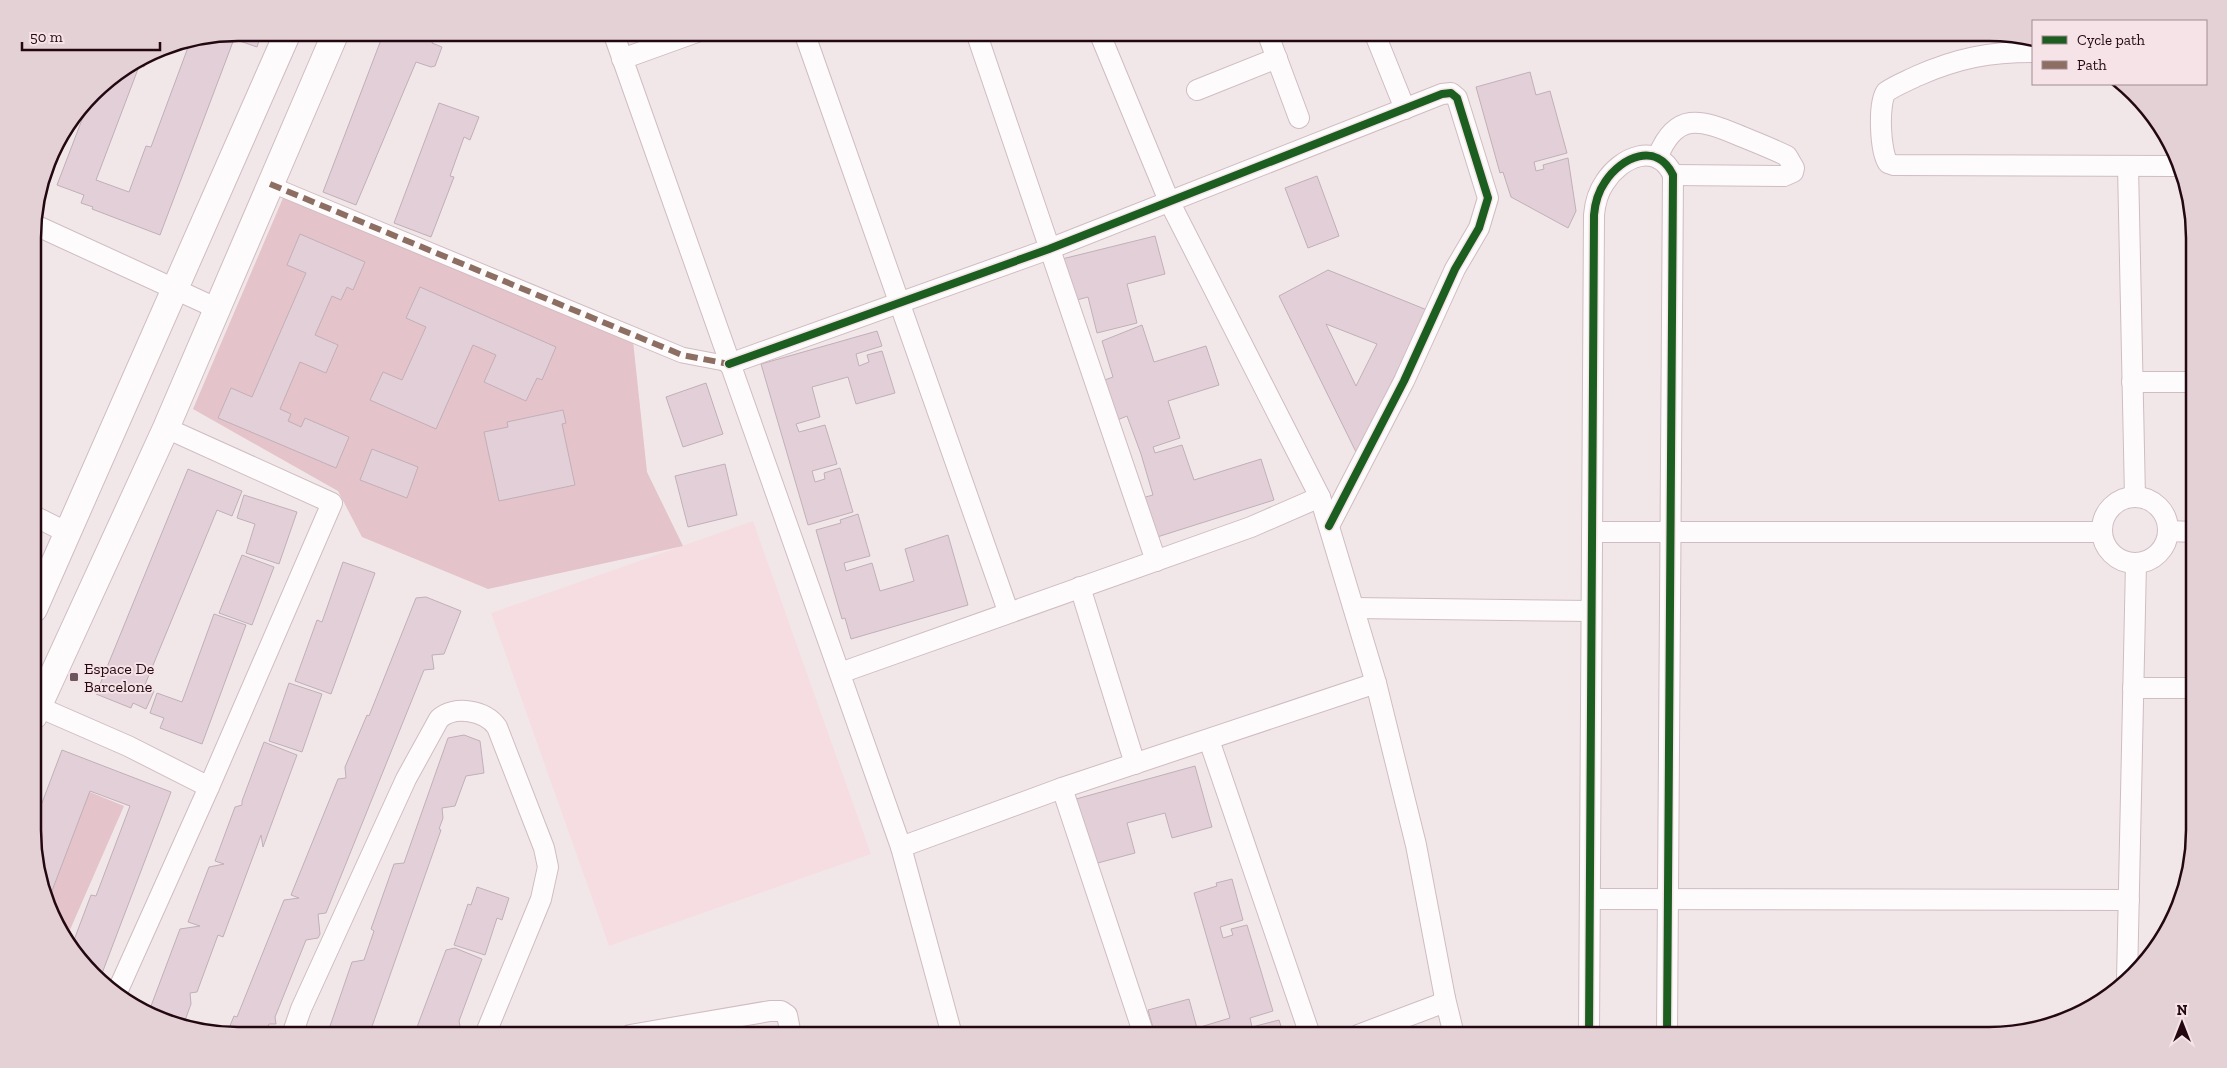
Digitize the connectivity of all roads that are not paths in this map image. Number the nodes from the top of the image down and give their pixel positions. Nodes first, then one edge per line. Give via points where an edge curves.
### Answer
1 (284, 41) edge
2 (332, 41) edge
3 (616, 41) edge
4 (672, 41) edge
5 (807, 41) edge
6 (979, 41) edge
7 (1103, 41) edge
8 (1270, 41) edge
9 (1378, 41) edge
10 (2032, 52) edge
11 (1277, 58) junction
12 (622, 59) junction
13 (1197, 90) dead end
14 (1405, 109) junction
15 (1299, 118) dead end
16 (1658, 156) junction
17 (2128, 166) junction
18 (2172, 166) edge
19 (1673, 175) junction
20 (270, 184) junction
21 (1169, 201) junction
22 (42, 228) edge
23 (1050, 249) junction
24 (174, 288) junction
25 (899, 302) junction
26 (216, 308) junction
27 (729, 364) junction
28 (2132, 382) junction
29 (2186, 382) edge
30 (166, 428) junction
31 (1320, 497) junction
32 (2135, 497) junction
33 (41, 520) edge
34 (1329, 526) junction
35 (2168, 531) junction
36 (66, 532) junction
37 (1592, 532) junction
38 (1671, 532) junction
39 (2102, 532) junction
40 (2186, 532) edge
41 (1156, 561) junction
42 (2136, 563) junction
43 (1080, 587) junction
44 (41, 592) edge
45 (1354, 608) junction
46 (1008, 612) junction
47 (1591, 612) junction
48 (840, 673) junction
49 (1376, 683) junction
50 (2133, 688) junction
51 (2186, 688) edge
52 (41, 698) edge
53 (41, 711) edge
54 (1209, 740) junction
55 (1135, 764) junction
56 (209, 787) junction
57 (1062, 788) junction
58 (901, 847) junction
59 (1590, 899) junction
60 (1668, 899) junction
61 (2129, 900) junction
62 (2127, 970) edge
63 (119, 987) edge
64 (1445, 998) junction
65 (295, 1027) edge
66 (489, 1027) edge
67 (680, 1027) edge
68 (789, 1027) edge
69 (950, 1027) edge
70 (1141, 1027) edge
71 (1307, 1027) edge
72 (1379, 1027) edge
73 (1452, 1027) edge
74 (1589, 1027) edge
75 (1667, 1027) edge

1 - 24 street
2 - 20 street
3 - 12 street
4 - 12 street
5 - 25 street
6 - 23 street
7 - 21 street
8 - 11 street
9 - 14 street
10 - 17 street via 1993,53 1960,59 1886,92 1882,101 1882,151 1888,163
11 - 13 street
11 - 15 street
12 - 27 street
14 - 21 street
14 - 34 street via 1442,94 1452,93 1457,98 1488,198 1479,228 1455,269 1404,381
16 - 19 street via 1668,163
16 - 19 street via 1673,131 1698,121 1781,153 1792,161 1794,168 1784,176
16 - 37 street via 1647,155 1624,163 1606,180 1595,203
17 - 18 street
17 - 28 street
19 - 38 street
20 - 26 street
20 - 27 street via 682,356
21 - 23 street
21 - 31 street
22 - 24 street
23 - 25 street
23 - 41 street
24 - 26 street
24 - 36 street
25 - 27 street
25 - 46 street
26 - 30 street
27 - 48 street
28 - 29 street
28 - 32 street
30 - 52 street
30 - 56 street via 332,503
31 - 34 street
31 - 41 street via 1251,527
32 - 35 street via 2145,498 2162,511
32 - 39 street via 2120,501 2108,510
33 - 36 street
34 - 45 street
35 - 40 street
35 - 42 street via 2167,540 2158,554
36 - 44 street
37 - 38 street
37 - 47 street
38 - 39 street
38 - 60 street
39 - 42 street via 2103,541 2112,555
41 - 43 street
42 - 50 street
43 - 46 street
43 - 55 street
45 - 47 street
45 - 49 street
46 - 48 street
47 - 59 street
48 - 58 street
49 - 54 street
49 - 64 street via 1416,845
50 - 51 street
50 - 61 street
53 - 56 street via 128,746
54 - 55 street
54 - 71 street
55 - 57 street
56 - 63 street
57 - 58 street
57 - 70 street
58 - 69 street
59 - 60 street
59 - 74 street
60 - 61 street
60 - 75 street
61 - 62 street
64 - 72 street via 1440,1004
64 - 73 street
65 - 66 street via 406,779 439,719 457,710 489,718 497,727 544,848 548,867 540,898
67 - 68 street via 781,1011 787,1014

